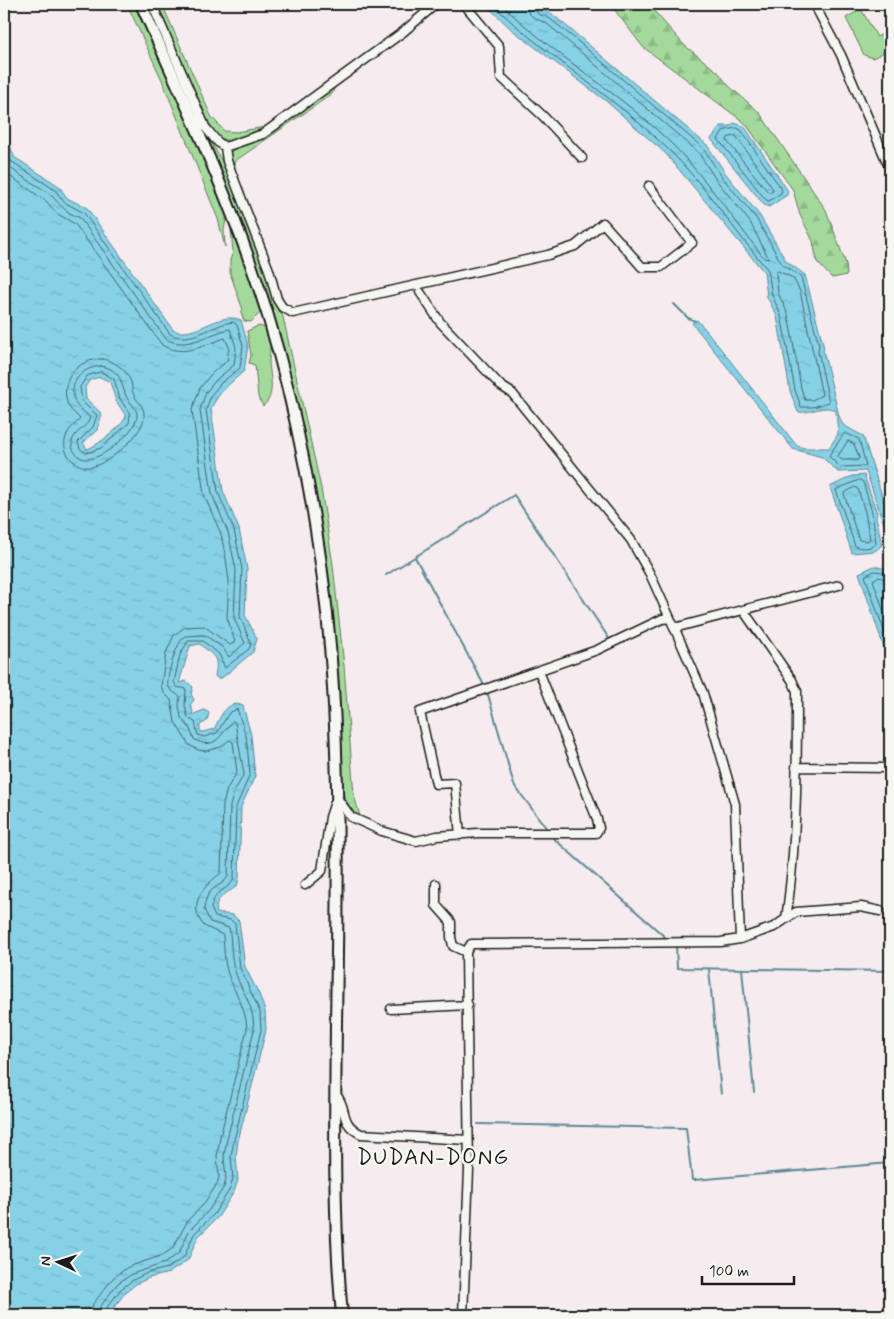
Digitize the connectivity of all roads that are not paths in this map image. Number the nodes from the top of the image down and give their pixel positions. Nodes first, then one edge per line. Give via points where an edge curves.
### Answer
1 (141, 4) edge
2 (152, 4) edge
3 (436, 4) edge
4 (464, 4) edge
5 (814, 4) edge
6 (191, 118) junction
7 (204, 124) junction
8 (225, 147) junction
9 (582, 158) dead end
10 (890, 169) edge
11 (649, 186) dead end
12 (420, 292) dead end
13 (839, 585) dead end
14 (743, 610) junction
15 (670, 618) junction
16 (674, 628) junction
17 (539, 671) junction
18 (796, 768) junction
19 (890, 768) edge
20 (337, 798) junction
21 (460, 835) junction
22 (436, 884) dead end
23 (305, 885) dead end
24 (880, 911) dead end
25 (786, 919) junction
26 (740, 939) junction
27 (466, 952) junction
28 (468, 1005) junction
29 (391, 1009) dead end
30 (335, 1094) junction
31 (468, 1140) junction
32 (341, 1302) junction
33 (337, 1315) edge
34 (342, 1315) edge
35 (463, 1315) edge

1 - 6 street
2 - 7 street
3 - 8 street via 403,32 263,134
4 - 9 street via 499,46 501,77
5 - 10 street via 841,55
6 - 7 street
6 - 20 street via 222,190 260,294 298,438 327,614
7 - 8 street
8 - 11 street via 227,161 277,299 282,308 293,313 548,254 575,246 603,223 642,267 662,268 692,243
12 - 15 street via 440,322 500,386 512,393 631,540
13 - 14 street
14 - 16 street
14 - 18 street via 792,680 796,691
15 - 16 street
15 - 17 street
16 - 26 street via 703,693 735,804
17 - 21 street via 420,712 436,784 455,783
17 - 21 street via 597,818 598,831 592,834
18 - 19 street
18 - 25 street
20 - 21 street via 351,817 398,836 416,841
20 - 23 street via 330,817 322,871
20 - 30 street
22 - 27 street via 436,905 451,922 453,946
24 - 25 street via 862,907 796,912
25 - 26 street via 774,927
26 - 27 street via 721,942 471,944
27 - 28 street
28 - 29 street
28 - 31 street
30 - 31 street via 340,1099 345,1120 352,1130 361,1134
30 - 32 street via 336,1231
31 - 35 street
32 - 33 street
32 - 34 street

